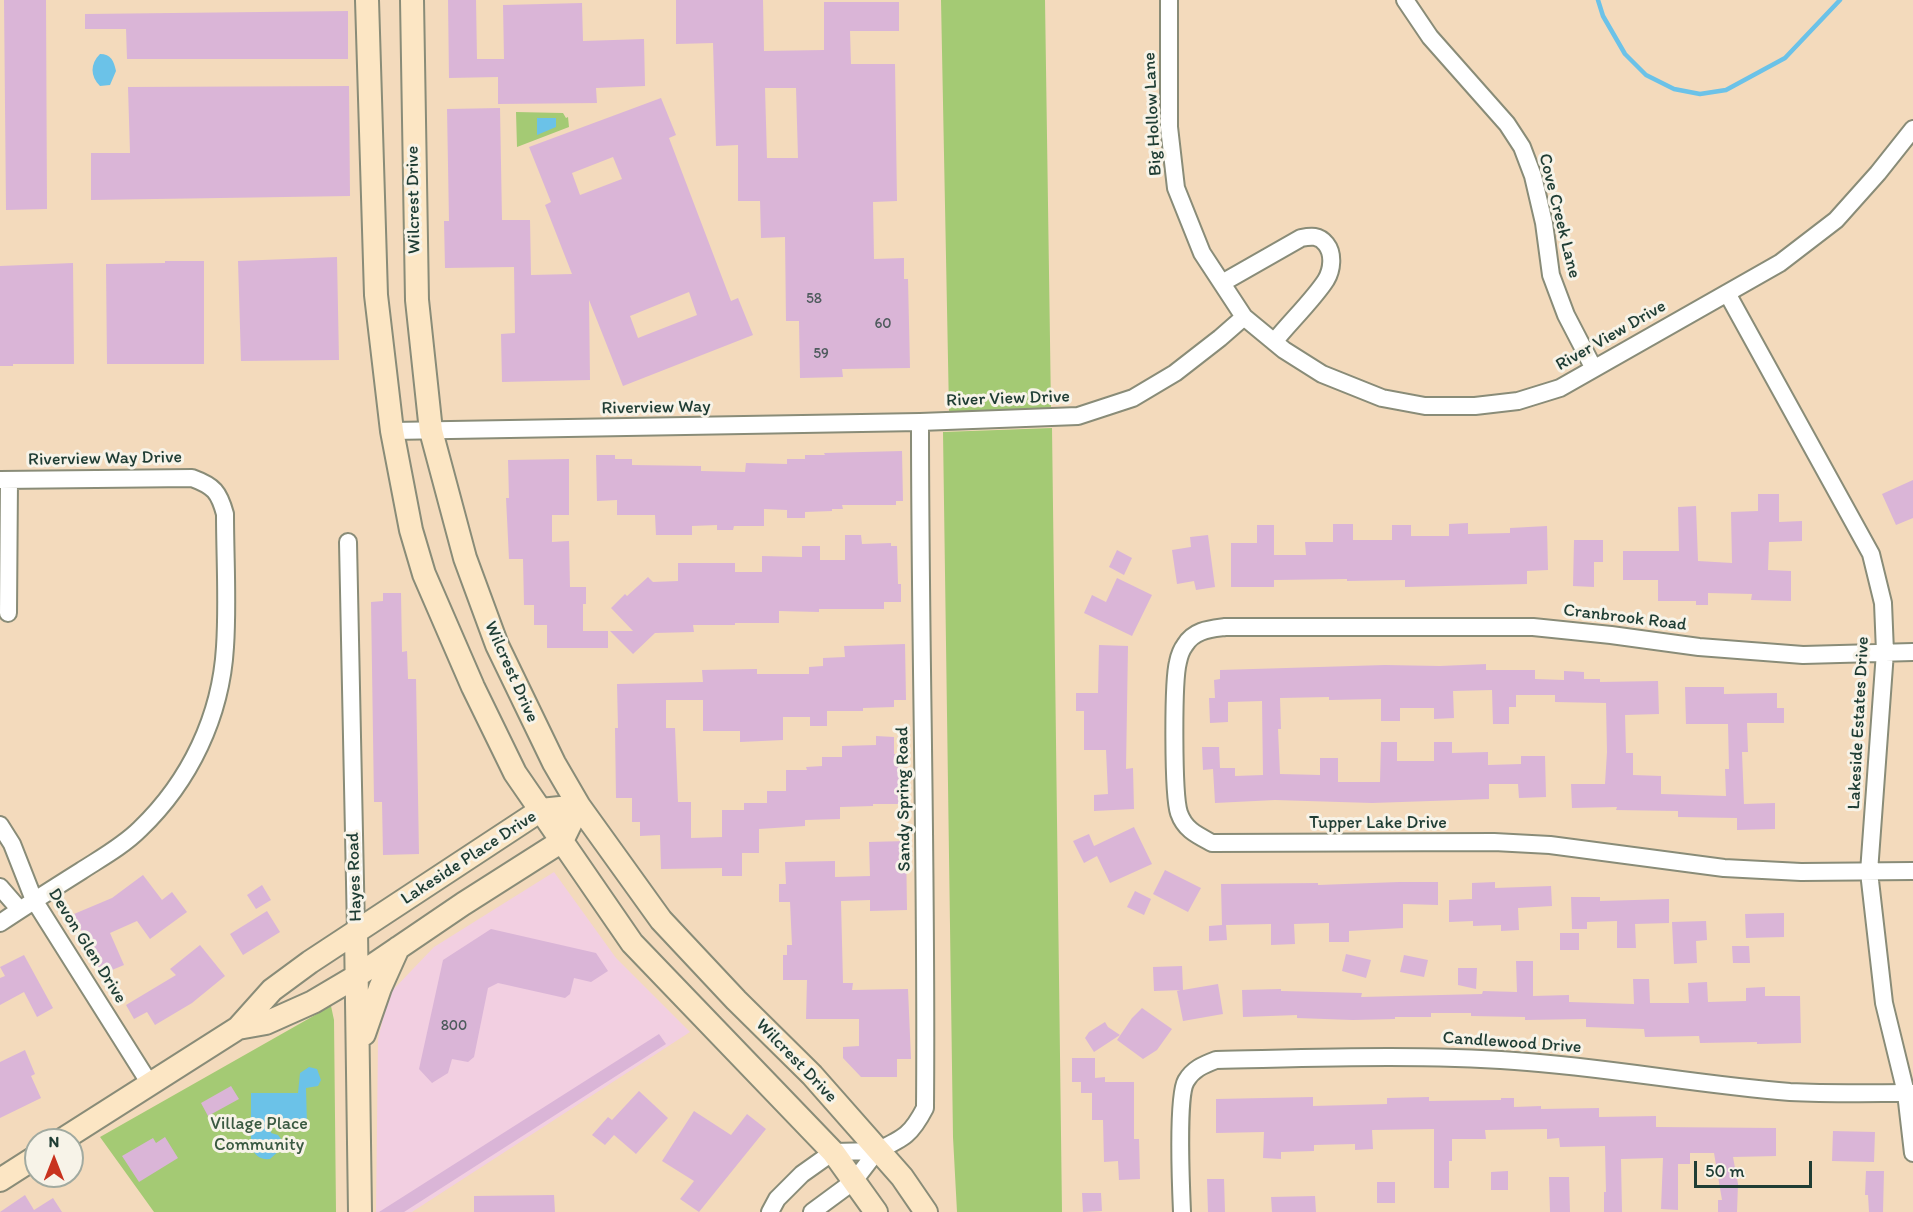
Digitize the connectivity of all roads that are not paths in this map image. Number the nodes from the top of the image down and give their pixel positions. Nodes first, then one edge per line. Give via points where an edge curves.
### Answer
1 (367, 0) edge
2 (411, 0) edge
3 (1168, 0) edge
4 (1405, 0) edge
5 (1913, 129) edge
6 (1222, 283) junction
7 (1727, 293) junction
8 (1244, 316) junction
9 (1274, 342) junction
10 (1593, 367) junction
11 (920, 422) junction
12 (392, 431) junction
13 (431, 431) junction
14 (4, 480) edge
15 (348, 542) dead end
16 (8, 613) dead end
17 (1332, 627) joint
18 (1885, 652) junction
19 (1913, 652) edge
20 (579, 806) junction
21 (541, 810) junction
22 (0, 825) edge
23 (562, 841) junction
24 (448, 870) junction
25 (1913, 871) edge
26 (1869, 872) junction
27 (0, 887) edge
28 (463, 904) junction
29 (27, 905) junction
30 (0, 923) edge
31 (356, 931) junction
32 (399, 948) junction
33 (357, 976) junction
34 (238, 1028) junction
35 (358, 1053) junction
36 (150, 1084) junction
37 (1910, 1093) edge
38 (81, 1128) edge
39 (878, 1151) junction
40 (833, 1152) junction
41 (1913, 1153) edge
42 (24, 1165) edge
43 (0, 1180) edge
44 (854, 1181) junction
45 (360, 1212) edge
46 (770, 1212) edge
47 (812, 1212) edge
48 (876, 1212) edge
49 (926, 1212) edge
50 (1182, 1212) edge

1 - 12 main road, Wilcrest Drive via 376,295
2 - 13 main road, Wilcrest Drive via 417,300
3 - 6 street, Big Hollow Lane via 1170,127 1176,188 1202,253
4 - 10 street, Cove Creek Lane via 1430,37 1507,124 1522,147 1544,223 1551,275
5 - 7 street, River View Drive via 1836,220 1780,263
6 - 8 street, Big Hollow Lane
6 - 9 street via 1301,238 1322,239 1331,257 1326,279
7 - 10 street, River View Drive
7 - 18 street, Lakeside Estates Drive via 1871,554 1882,603
8 - 9 street, River View Drive
8 - 11 street, River View Drive via 1175,373 1132,398 1078,416
9 - 10 street, River View Drive via 1322,374 1382,398 1425,406 1518,401 1560,388
11 - 13 street, Riverview Way
11 - 39 street, Sandy Spring Road via 925,1108 904,1138
12 - 13 street, Riverview Way
12 - 21 main road, Wilcrest Drive via 411,530 424,574 499,741
13 - 20 main road, Wilcrest Drive via 465,558 497,645
14 - 16 street
14 - 29 street, Riverview Way Drive via 192,478 209,484 221,498 225,514 225,648 209,728 170,796 140,830
15 - 31 street, Hayes Road
17 - 18 street, Cranbrook Road via 1533,627 1803,655
17 - 26 street, Tupper Lake Drive via 1225,627 1201,631 1186,643 1176,681 1176,792 1179,813 1189,831 1212,843 1494,842 1550,845 1724,868
18 - 19 street, Cranbrook Road
18 - 26 street, Lakeside Estates Drive
20 - 21 main road, Lakeside Place Drive
20 - 23 main road, Lakeside Place Drive
20 - 39 main road, Wilcrest Drive via 661,920 812,1075
21 - 23 main road, Wilcrest Drive
21 - 24 main road, Lakeside Place Drive
22 - 29 street, Devon Glen Drive via 12,844
23 - 28 main road, Lakeside Place Drive
23 - 40 main road, Wilcrest Drive via 632,943
24 - 28 main road
24 - 31 main road, Lakeside Place Drive
25 - 26 street, Tupper Lake Drive
26 - 37 street, Lakeside Estates Drive via 1884,1004
27 - 29 street, Devon Glen Drive
28 - 32 main road, Lakeside Place Drive
29 - 30 street
29 - 36 street, Devon Glen Drive
31 - 33 main road, Hayes Road
31 - 34 main road, Lakeside Place Drive via 272,990
32 - 33 main road, Lakeside Place Drive
32 - 35 main road via 380,988
33 - 34 main road, Lakeside Place Drive via 266,1023
33 - 35 main road, Hayes Road
34 - 36 main road, Lakeside Place Drive
35 - 45 main road, Hayes Road
36 - 38 main road, Lakeside Place Drive
37 - 41 street, Lakeside Estates Drive
37 - 50 street, Candlewood Drive via 1791,1092 1503,1060 1426,1057 1216,1060 1197,1068 1185,1083 1181,1103
39 - 40 street, Sandy Spring Road
39 - 44 street, Sandy Spring Road
39 - 49 main road, Wilcrest Drive
40 - 44 main road, Wilcrest Drive
40 - 46 street via 802,1174 777,1199
42 - 43 main road
44 - 47 street, Sandy Spring Road
44 - 48 main road, Wilcrest Drive

